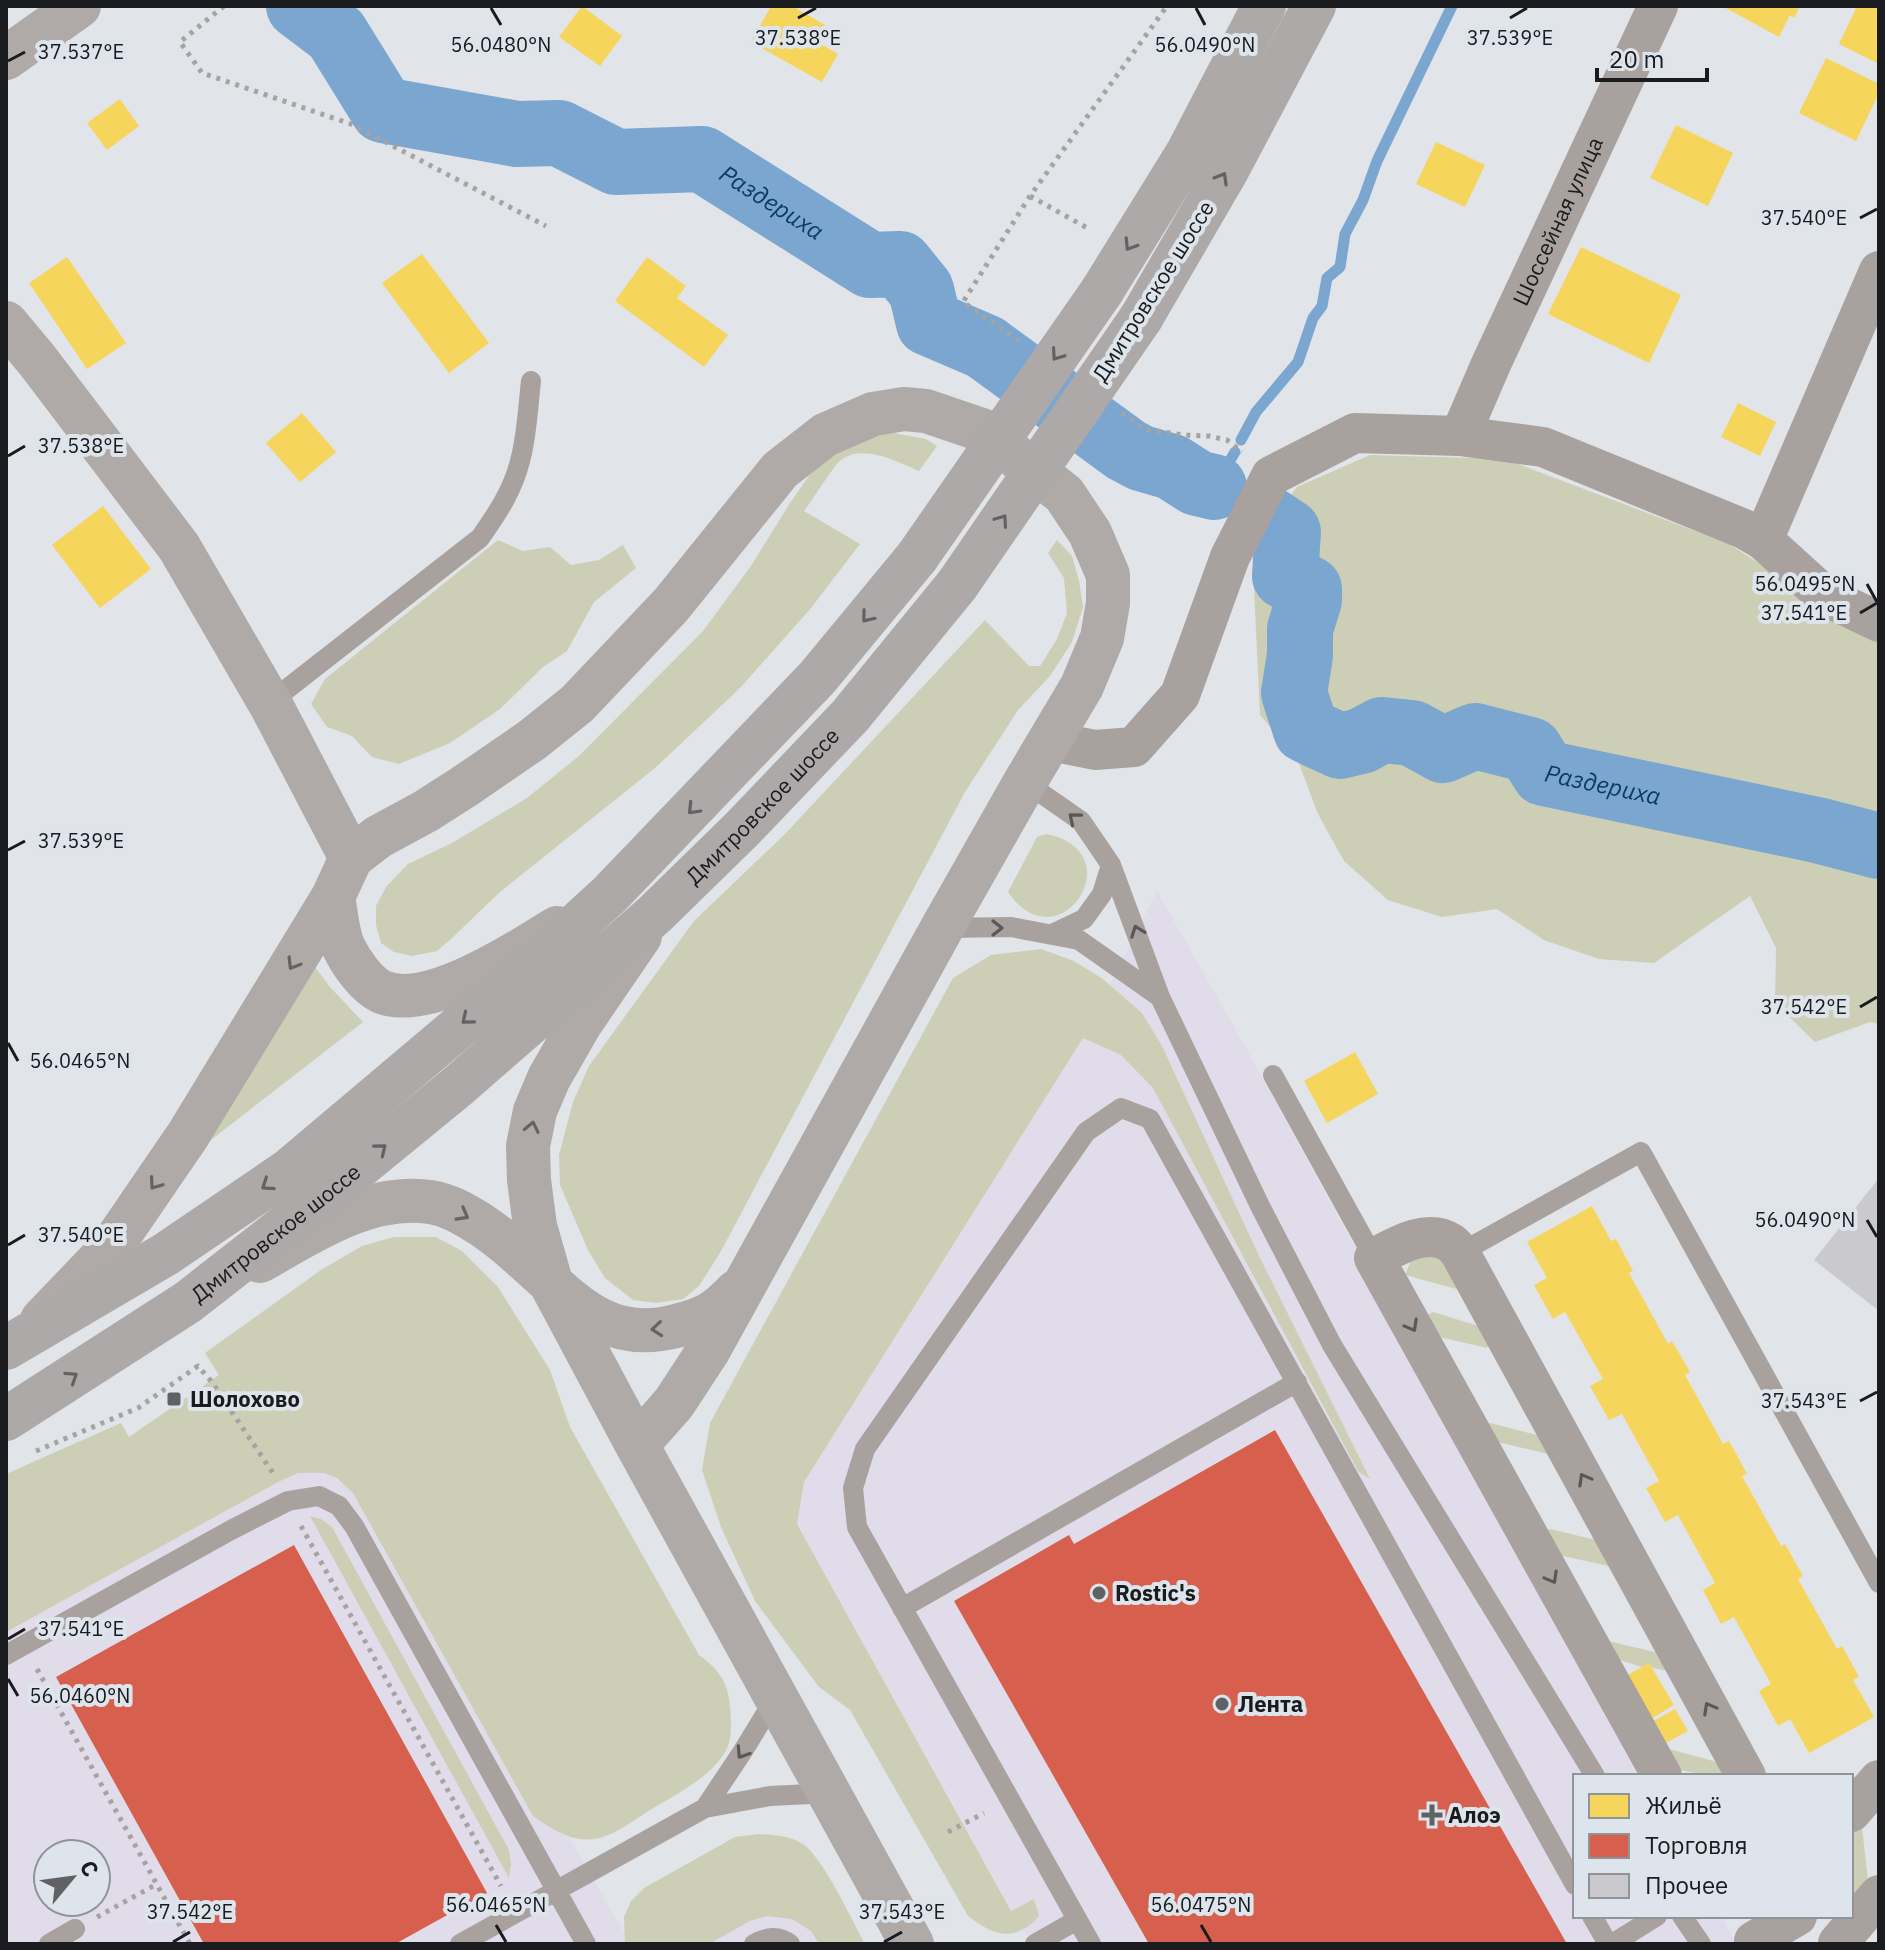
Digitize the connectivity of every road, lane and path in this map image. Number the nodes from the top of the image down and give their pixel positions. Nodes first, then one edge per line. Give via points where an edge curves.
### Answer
1 (79, 6) edge
2 (224, 6) edge
3 (1264, 6) edge
4 (1314, 6) edge
5 (1658, 6) edge
6 (6, 58) edge
7 (1030, 196) dead end
8 (546, 226) dead end
9 (1089, 229) dead end
10 (1879, 271) edge
11 (6, 323) edge
12 (531, 381) dead end
13 (1460, 436) junction
14 (1763, 540) junction
15 (1879, 622) edge
16 (269, 703) junction
17 (1051, 741) junction
18 (1025, 782) junction
19 (1111, 865) junction
20 (342, 878) junction
21 (610, 894) junction
22 (655, 914) junction
23 (942, 928) junction
24 (1052, 934) junction
25 (1160, 997) junction
26 (1273, 1075) dead end
27 (1460, 1253) junction
28 (1374, 1258) junction
29 (747, 1280) junction
30 (552, 1286) junction
31 (188, 1302) junction
32 (6, 1345) edge
33 (1297, 1382) junction
34 (19, 1436) edge
35 (637, 1445) junction
36 (278, 1482) dead end
37 (298, 1521) dead end
38 (1879, 1583) edge
39 (902, 1608) junction
40 (15, 1650) edge
41 (776, 1696) junction
42 (1594, 1774) edge
43 (1661, 1774) edge
44 (1745, 1774) edge
45 (1879, 1780) edge
46 (830, 1793) junction
47 (1009, 1798) junction
48 (705, 1808) junction
49 (1853, 1810) edge
50 (948, 1832) dead end
51 (1573, 1881) edge
52 (157, 1884) junction
53 (501, 1886) dead end
54 (557, 1891) junction
55 (1879, 1895) edge
56 (1593, 1918) edge
57 (1654, 1918) edge
58 (1683, 1918) edge
59 (1792, 1918) edge
60 (1824, 1918) edge
61 (1077, 1920) junction
62 (75, 1929) joint
63 (1750, 1934) edge
64 (49, 1944) edge
65 (190, 1944) edge
66 (460, 1944) edge
67 (586, 1944) edge
68 (754, 1944) edge
69 (790, 1944) edge
70 (912, 1944) edge
71 (1035, 1944) edge
72 (1091, 1944) edge
73 (1610, 1944) edge
74 (1701, 1944) edge
75 (1839, 1944) edge

1 - 6 street
2 - 8 path via 180,42 202,73 351,124
3 -> 21 highway, Дмитровское шоссе, bridge via 1188,152 1102,291 917,557 817,678
22 -> 4 highway, Дмитровское шоссе, bridge via 850,716 957,585 1141,318
5 - 13 street, Шоссейная улица
7 - 9 path
10 - 14 street
11 - 16 street via 179,547
12 - 16 lane via 521,460 480,538
13 - 14 street via 1543,447
13 - 17 street via 1355,433 1271,476 1230,557 1180,695 1134,747 1095,750
14 - 15 street via 1825,596
16 - 20 street
17 - 18 street
17 - 20 street via 1102,638 1108,575 1090,533 1064,494 982,430 926,411 873,414 825,435 780,470 671,605 577,704 476,778 378,837
19 -> 18 lane via 1081,821
18 - 23 street
19 - 24 lane via 1102,894 1084,919
25 -> 19 lane
20 - 21 street via 342,945 363,978 383,992 413,996 460,982
20 -> 32 street via 188,1135 110,1249 46,1317
21 -> 32 highway, Дмитровское шоссе via 288,1171 166,1254
30 -> 22 street via 529,1180 535,1111 580,1024
31 -> 22 highway, Дмитровское шоссе via 446,1095
23 -> 24 lane via 1011,927
23 - 29 street
24 - 25 lane via 1079,940
25 - 42 lane via 1332,1345
26 - 28 lane
27 - 28 street via 1450,1241 1421,1238
27 - 38 lane via 1641,1152
44 -> 27 street
28 -> 43 street
29 -> 30 street via 720,1308 663,1330 618,1327 584,1312
29 - 35 street via 674,1403
31 -> 30 street via 351,1212 395,1202 430,1202 458,1210 524,1258
30 - 35 street
34 -> 31 highway, Дмитровское шоссе
33 - 39 lane
33 - 39 lane via 1150,1119 1121,1108 1086,1132 865,1449 853,1488 857,1527
33 - 51 lane
34 - 36 path via 138,1408 198,1366
35 - 41 street
37 - 53 path
39 - 47 lane
40 - 52 path
40 - 54 lane via 288,1501 319,1496 339,1506 354,1526
41 - 46 street
41 -> 48 lane
45 - 49 street
46 - 48 lane via 770,1796
46 - 70 street
47 - 50 path
47 - 61 lane
48 - 54 lane
52 - 62 path
52 - 65 path
54 - 66 lane
54 - 67 lane
55 - 75 street
56 - 73 lane
57 - 73 lane
58 - 74 lane
59 - 63 street
60 - 75 street
61 - 71 lane
61 - 72 lane
62 - 64 lane
68 - 69 lane via 772,1937

